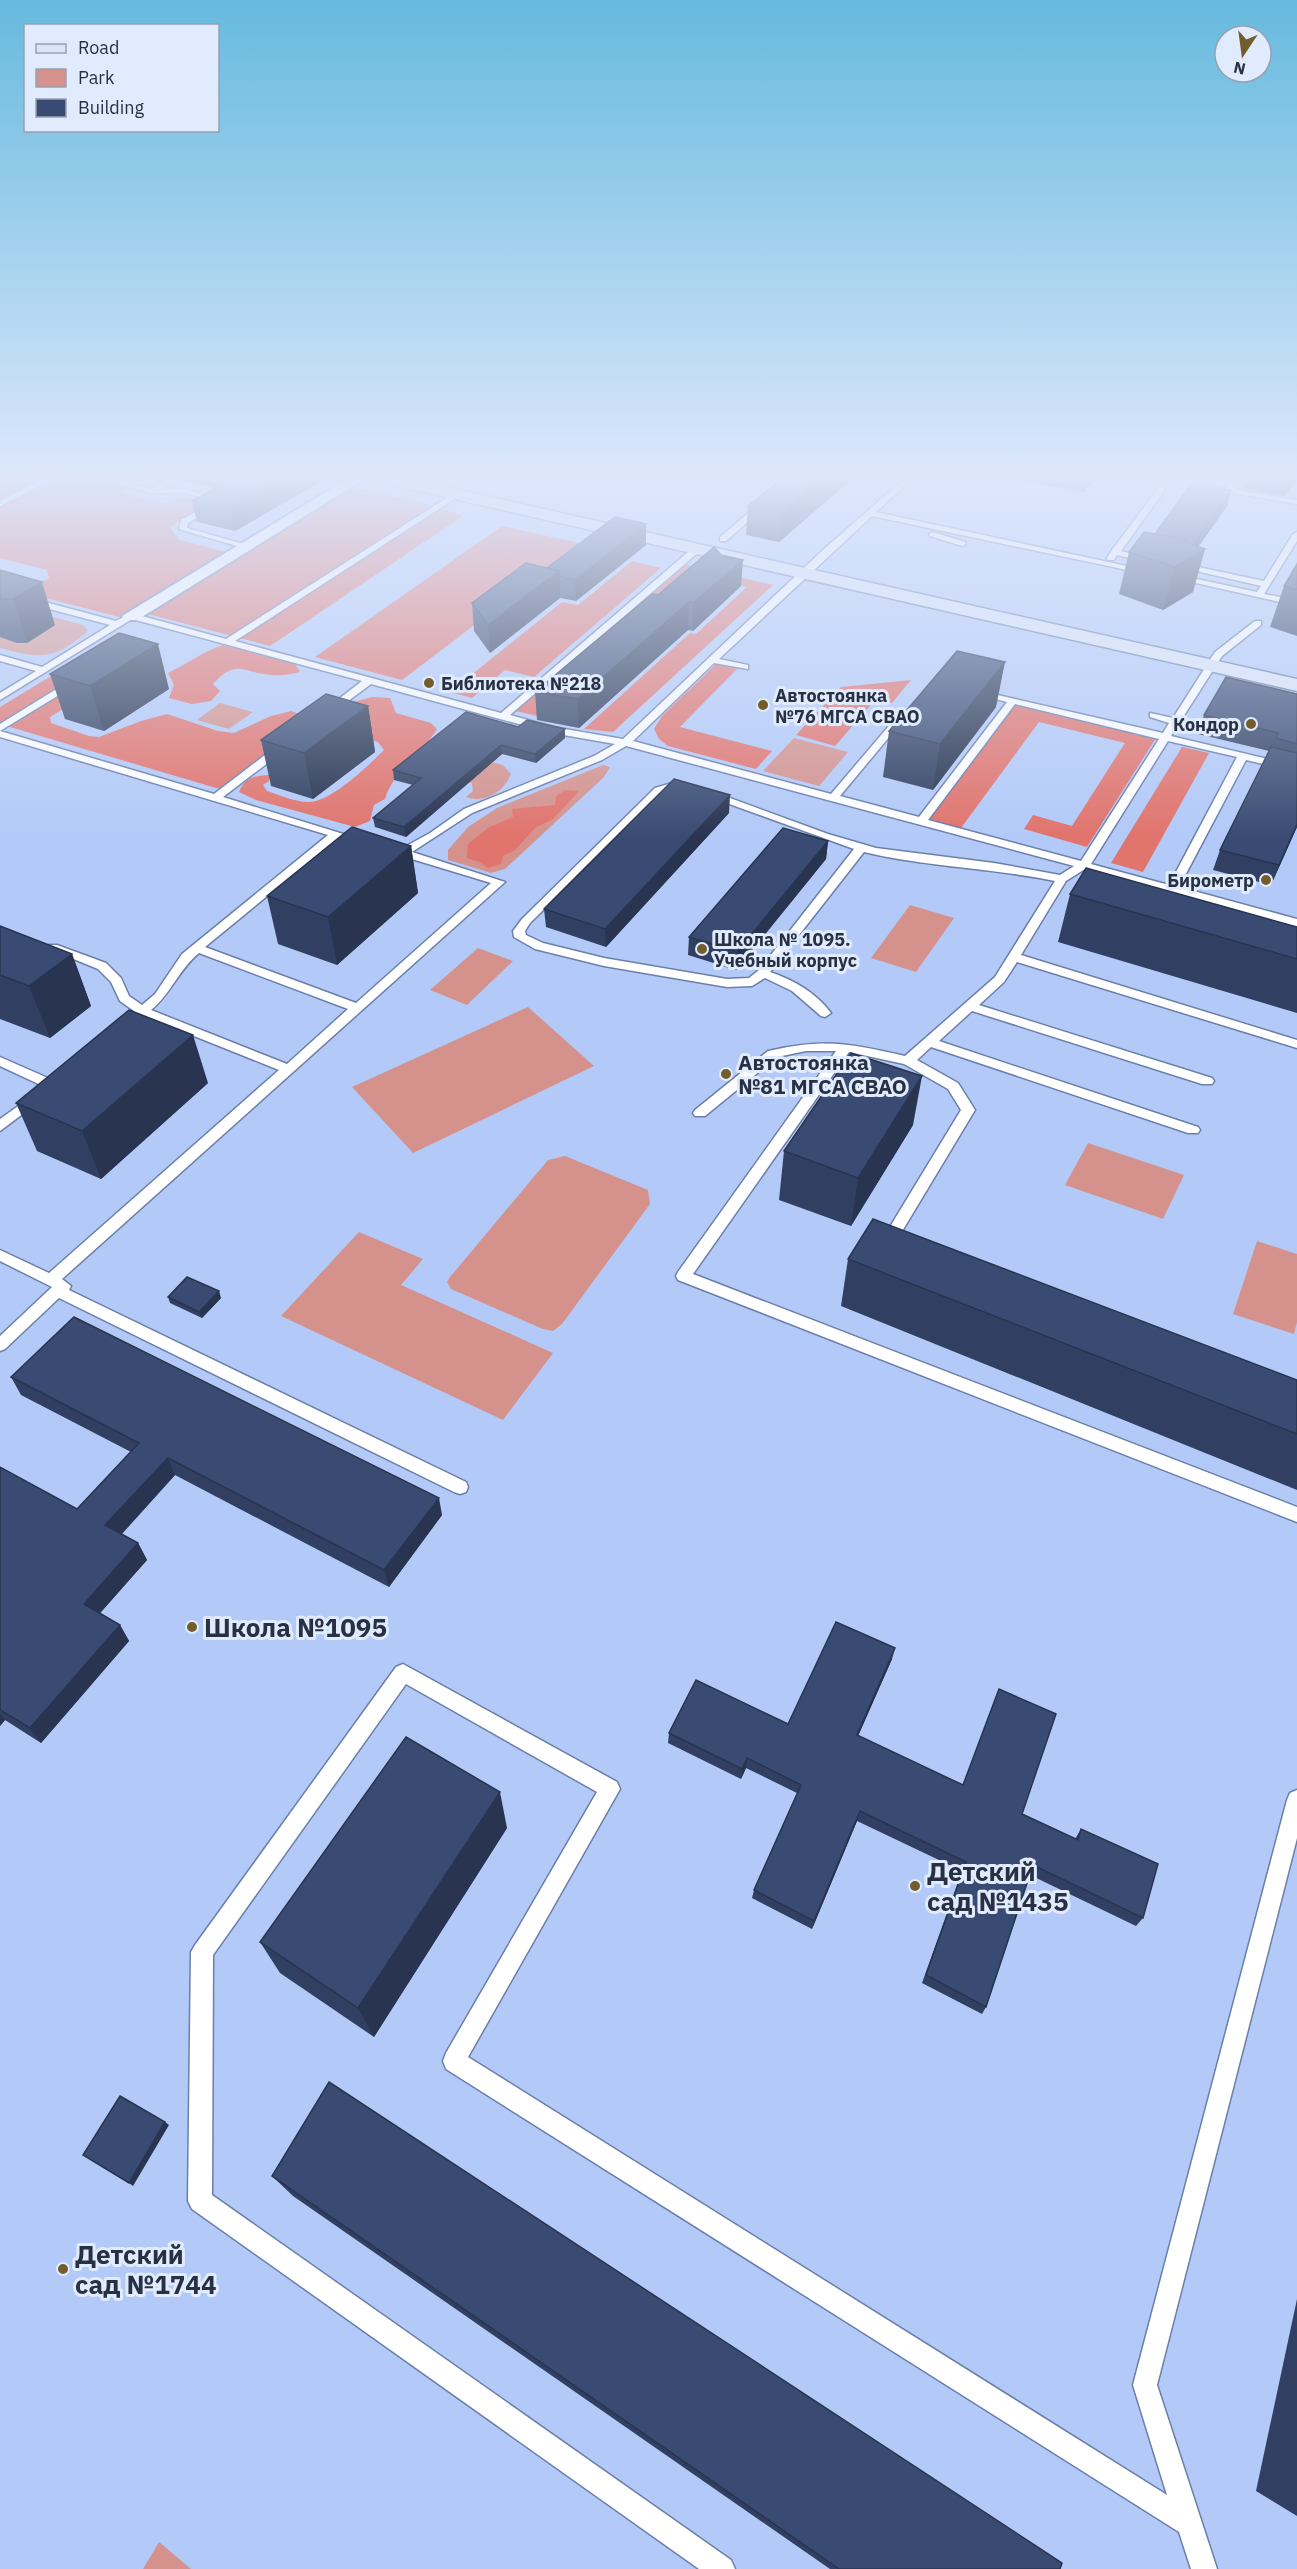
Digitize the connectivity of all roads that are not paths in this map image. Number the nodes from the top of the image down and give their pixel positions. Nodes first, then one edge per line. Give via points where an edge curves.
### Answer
1 (18, 598) edge
2 (161, 598) edge
3 (296, 598) edge
4 (640, 598) edge
5 (778, 598) edge
6 (917, 598) edge
7 (1273, 598) edge
8 (1284, 600) junction
9 (1297, 603) edge
10 (1277, 610) dead end
11 (131, 616) junction
12 (1258, 623) dead end
13 (117, 624) junction
14 (228, 642) junction
15 (0, 658) edge
16 (713, 660) junction
17 (56, 662) junction
18 (73, 666) edge
19 (1210, 666) junction
20 (745, 667) dead end
21 (43, 670) junction
22 (82, 678) edge
23 (370, 680) junction
24 (1297, 685) edge
25 (970, 690) edge
26 (0, 697) edge
27 (1013, 700) junction
28 (907, 710) edge
29 (323, 715) edge
30 (1153, 715) dead end
31 (502, 716) junction
32 (1174, 721) junction
33 (0, 728) edge
34 (0, 734) edge
35 (1164, 736) junction
36 (295, 737) edge
37 (626, 742) junction
38 (1243, 756) junction
39 (1297, 769) edge
40 (834, 797) junction
41 (215, 798) junction
42 (922, 820) junction
43 (336, 834) junction
44 (861, 848) junction
45 (402, 853) junction
46 (1084, 865) junction
47 (1062, 879) junction
48 (1172, 889) junction
49 (1297, 922) edge
50 (41, 944) edge
51 (197, 948) junction
52 (1013, 957) junction
53 (762, 973) junction
54 (969, 1006) junction
55 (358, 1008) junction
56 (143, 1011) junction
57 (825, 1013) dead end
58 (116, 1033) edge
59 (929, 1042) junction
60 (1297, 1044) edge
61 (846, 1047) junction
62 (0, 1061) edge
63 (908, 1061) junction
64 (288, 1070) junction
65 (1207, 1081) dead end
66 (700, 1113) dead end
67 (0, 1126) edge
68 (1193, 1130) dead end
69 (911, 1249) edge
70 (0, 1255) edge
71 (55, 1286) junction
72 (0, 1345) edge
73 (460, 1487) dead end
74 (1297, 1515) edge
75 (1297, 1800) edge
76 (1190, 2524) junction
77 (722, 2569) edge
78 (1204, 2569) edge

1 - 13 lane
2 - 11 street
3 - 14 lane
4 - 31 lane
5 - 16 lane
6 - 19 main road
7 - 8 lane
8 - 9 lane
8 - 10 lane
11 - 13 lane
11 - 14 lane
12 - 19 lane via 1218,654
13 - 17 lane
14 - 23 lane
15 - 21 lane
16 - 20 lane
16 - 37 lane
17 - 18 lane
17 - 21 lane
19 - 24 main road
19 - 32 lane
21 - 26 lane
22 - 33 lane
23 - 29 lane
23 - 31 lane
25 - 27 lane
27 - 35 lane
27 - 42 lane
28 - 40 lane
30 - 32 lane
31 - 37 lane via 587,738
32 - 35 lane
34 - 41 lane
35 - 38 lane
35 - 46 lane
36 - 41 lane
37 - 40 lane
37 - 45 lane via 598,758 468,811
38 - 39 lane
38 - 48 lane
40 - 42 lane
41 - 43 lane
42 - 46 lane
43 - 45 lane
43 - 51 lane
44 - 47 lane
44 - 53 lane
44 - 53 lane via 767,816 744,804 672,786 659,790 526,921 516,940 604,962 727,983 752,982
45 - 55 lane via 500,882
46 - 47 lane
46 - 48 lane
47 - 52 lane via 1058,896
48 - 49 lane
50 - 56 lane via 102,966 117,981 124,998
51 - 55 lane
51 - 56 lane via 186,957 159,997
52 - 54 lane via 1000,979
52 - 60 lane
53 - 57 lane via 791,983
54 - 59 lane
54 - 65 lane
55 - 64 lane
56 - 58 lane
56 - 64 lane
59 - 63 lane
59 - 68 lane
61 - 63 lane
61 - 66 lane via 806,1047 773,1054
61 - 74 lane via 682,1276
62 - 67 lane via 56,1081
63 - 69 lane via 953,1086 968,1110 889,1240
64 - 71 lane
70 - 71 lane
71 - 72 lane
71 - 73 lane
75 - 76 lane via 1145,2385
76 - 77 lane via 454,2061 610,1789 403,1673 202,1952 200,2201
76 - 78 lane

